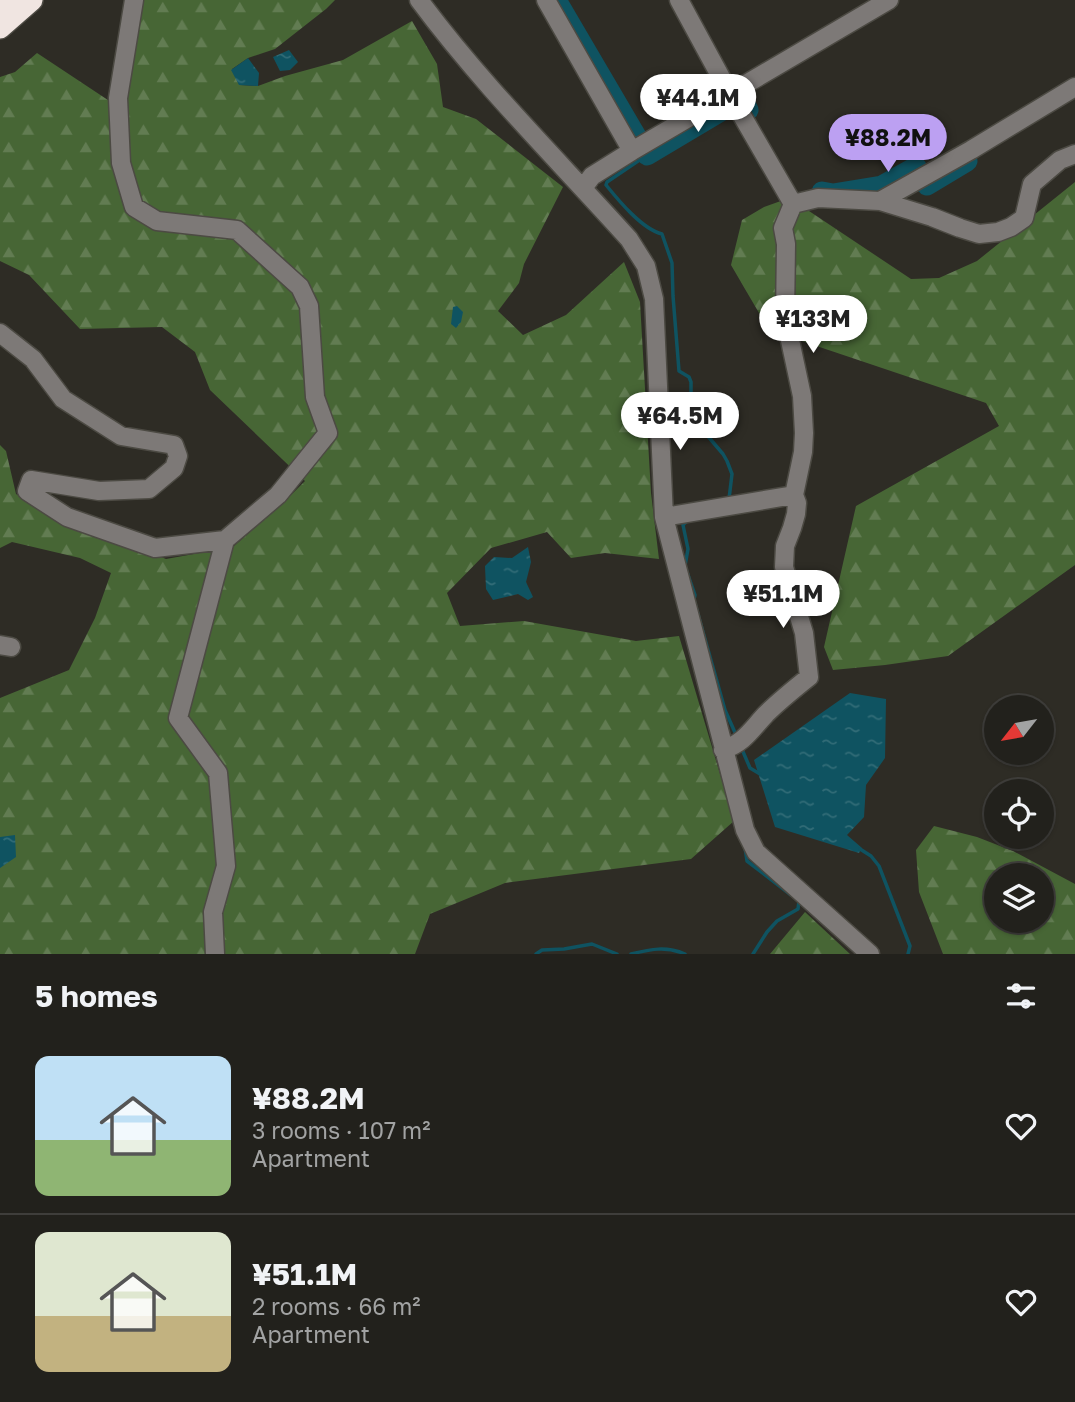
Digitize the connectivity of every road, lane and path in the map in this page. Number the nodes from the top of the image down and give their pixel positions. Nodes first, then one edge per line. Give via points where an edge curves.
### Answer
1 (9, 0) edge
2 (32, 0) edge
3 (134, 0) edge
4 (419, 0) edge
5 (546, 0) edge
6 (679, 0) edge
7 (883, 1) edge
8 (0, 7) edge
9 (0, 28) edge
10 (1075, 87) edge
11 (732, 99) junction
12 (637, 147) junction
13 (1075, 154) edge
14 (583, 188) junction
15 (880, 201) junction
16 (793, 204) junction
17 (0, 333) edge
18 (794, 495) junction
19 (664, 517) junction
20 (225, 540) junction
21 (723, 750) junction
22 (215, 954) edge
23 (870, 954) edge

1 - 8 highway
2 - 9 highway
3 - 20 street via 118,97 121,163 134,206 158,221 237,230 300,288 309,306 315,397 328,433 278,495
4 - 14 street via 471,66
5 - 12 street
6 - 11 street
7 - 11 street
10 - 15 street
11 - 12 street
11 - 16 street
12 - 14 street via 592,176
13 - 15 street via 1060,160 1032,184 1024,218 998,232 979,234
14 - 19 street via 629,239 651,282
15 - 16 street via 818,198
16 - 18 street via 783,228 785,317 802,396 804,433
17 - 20 street via 33,359 63,399 121,436 174,444 178,456 174,468 149,489 99,491 31,480 27,491 68,517 155,548
18 - 19 street
18 - 21 street via 796,514 785,546 784,567 804,633 809,677 742,742
19 - 21 street
20 - 22 street via 178,718 218,773 226,866 213,912
21 - 23 street via 745,831 756,852

